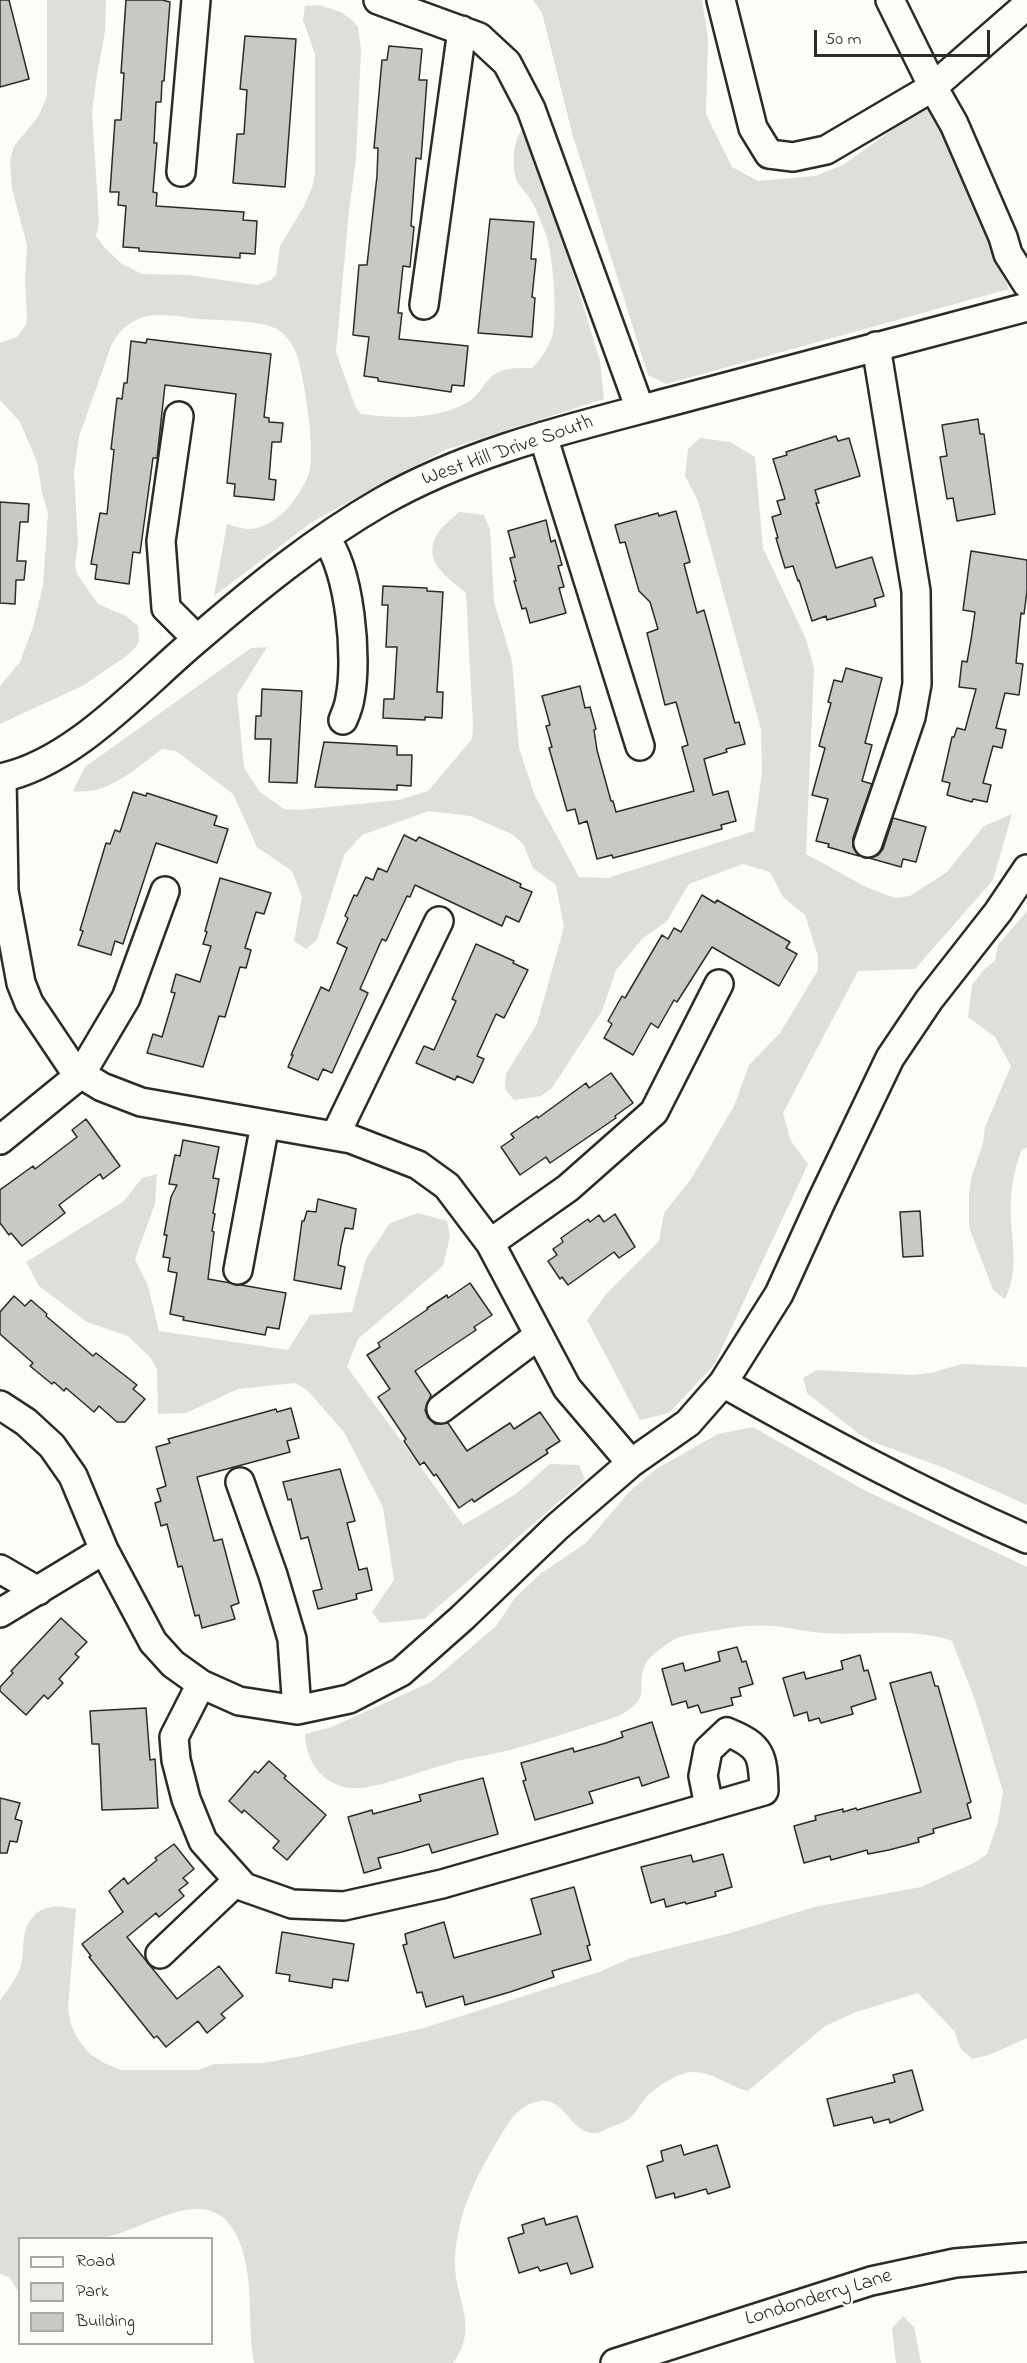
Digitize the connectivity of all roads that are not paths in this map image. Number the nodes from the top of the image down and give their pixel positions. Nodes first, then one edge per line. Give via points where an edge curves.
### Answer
1 (196, 0) edge
2 (378, 0) edge
3 (721, 0) edge
4 (890, 0) edge
5 (1027, 5) edge
6 (462, 30) junction
7 (933, 87) junction
8 (181, 172) dead end
9 (1027, 284) edge
10 (424, 305) dead end
11 (1027, 307) edge
12 (876, 346) junction
13 (640, 409) junction
14 (179, 416) dead end
15 (543, 436) junction
16 (325, 537) junction
17 (197, 639) junction
18 (344, 720) dead end
19 (640, 746) dead end
20 (1, 778) edge
21 (868, 843) dead end
22 (1027, 869) edge
23 (165, 891) dead end
24 (439, 921) dead end
25 (719, 984) dead end
26 (81, 1074) junction
27 (265, 1124) junction
28 (335, 1136) junction
29 (0, 1140) edge
30 (490, 1243) junction
31 (238, 1270) dead end
32 (539, 1335) junction
33 (723, 1383) junction
34 (0, 1405) edge
35 (441, 1409) dead end
36 (631, 1463) junction
37 (240, 1482) dead end
38 (1027, 1539) edge
39 (104, 1550) junction
40 (0, 1569) edge
41 (38, 1591) junction
42 (0, 1613) edge
43 (201, 1684) junction
44 (297, 1710) junction
45 (709, 1806) dead end
46 (238, 1880) junction
47 (160, 1954) dead end
48 (1027, 2257) edge
49 (615, 2363) edge

1 - 8 street
2 - 6 street
3 - 7 street via 753,128 769,154 794,157 826,150
4 - 7 street
5 - 7 street
6 - 10 street
6 - 13 street via 479,37 507,63 531,109
7 - 9 street via 954,124 1008,254
11 - 12 street, West Hill Drive South
12 - 13 street, West Hill Drive South
12 - 21 street via 916,591 917,684 911,717
13 - 15 street, West Hill Drive South
14 - 17 street via 161,541 166,608
15 - 16 street, West Hill Drive South via 440,471
15 - 19 street
16 - 17 street, West Hill Drive South
16 - 18 street via 333,547 346,588 352,666
17 - 20 street, West Hill Drive South via 59,755
20 - 26 street via 3,891 21,983 29,1003 74,1070
22 - 33 street via 890,1058 779,1294
23 - 26 street via 126,998
24 - 28 street
25 - 30 street via 654,1112 568,1188
26 - 27 street via 141,1102
26 - 29 street
27 - 28 street
27 - 31 street
28 - 30 street via 428,1172 447,1186
30 - 32 street
32 - 35 street
32 - 36 street via 567,1388
33 - 36 street via 688,1423
33 - 38 street via 909,1484
34 - 39 street via 26,1422 73,1476
36 - 44 street via 401,1672 349,1700
37 - 44 street via 292,1639
39 - 41 street
39 - 43 street via 153,1642 173,1664
40 - 41 street
41 - 42 street
43 - 44 street via 239,1701
43 - 46 street via 174,1737 176,1760 203,1841
45 - 46 street via 442,1884 344,1906 292,1904 244,1887
46 - 47 street
48 - 49 street, Londonderry Lane via 955,2263 871,2281

